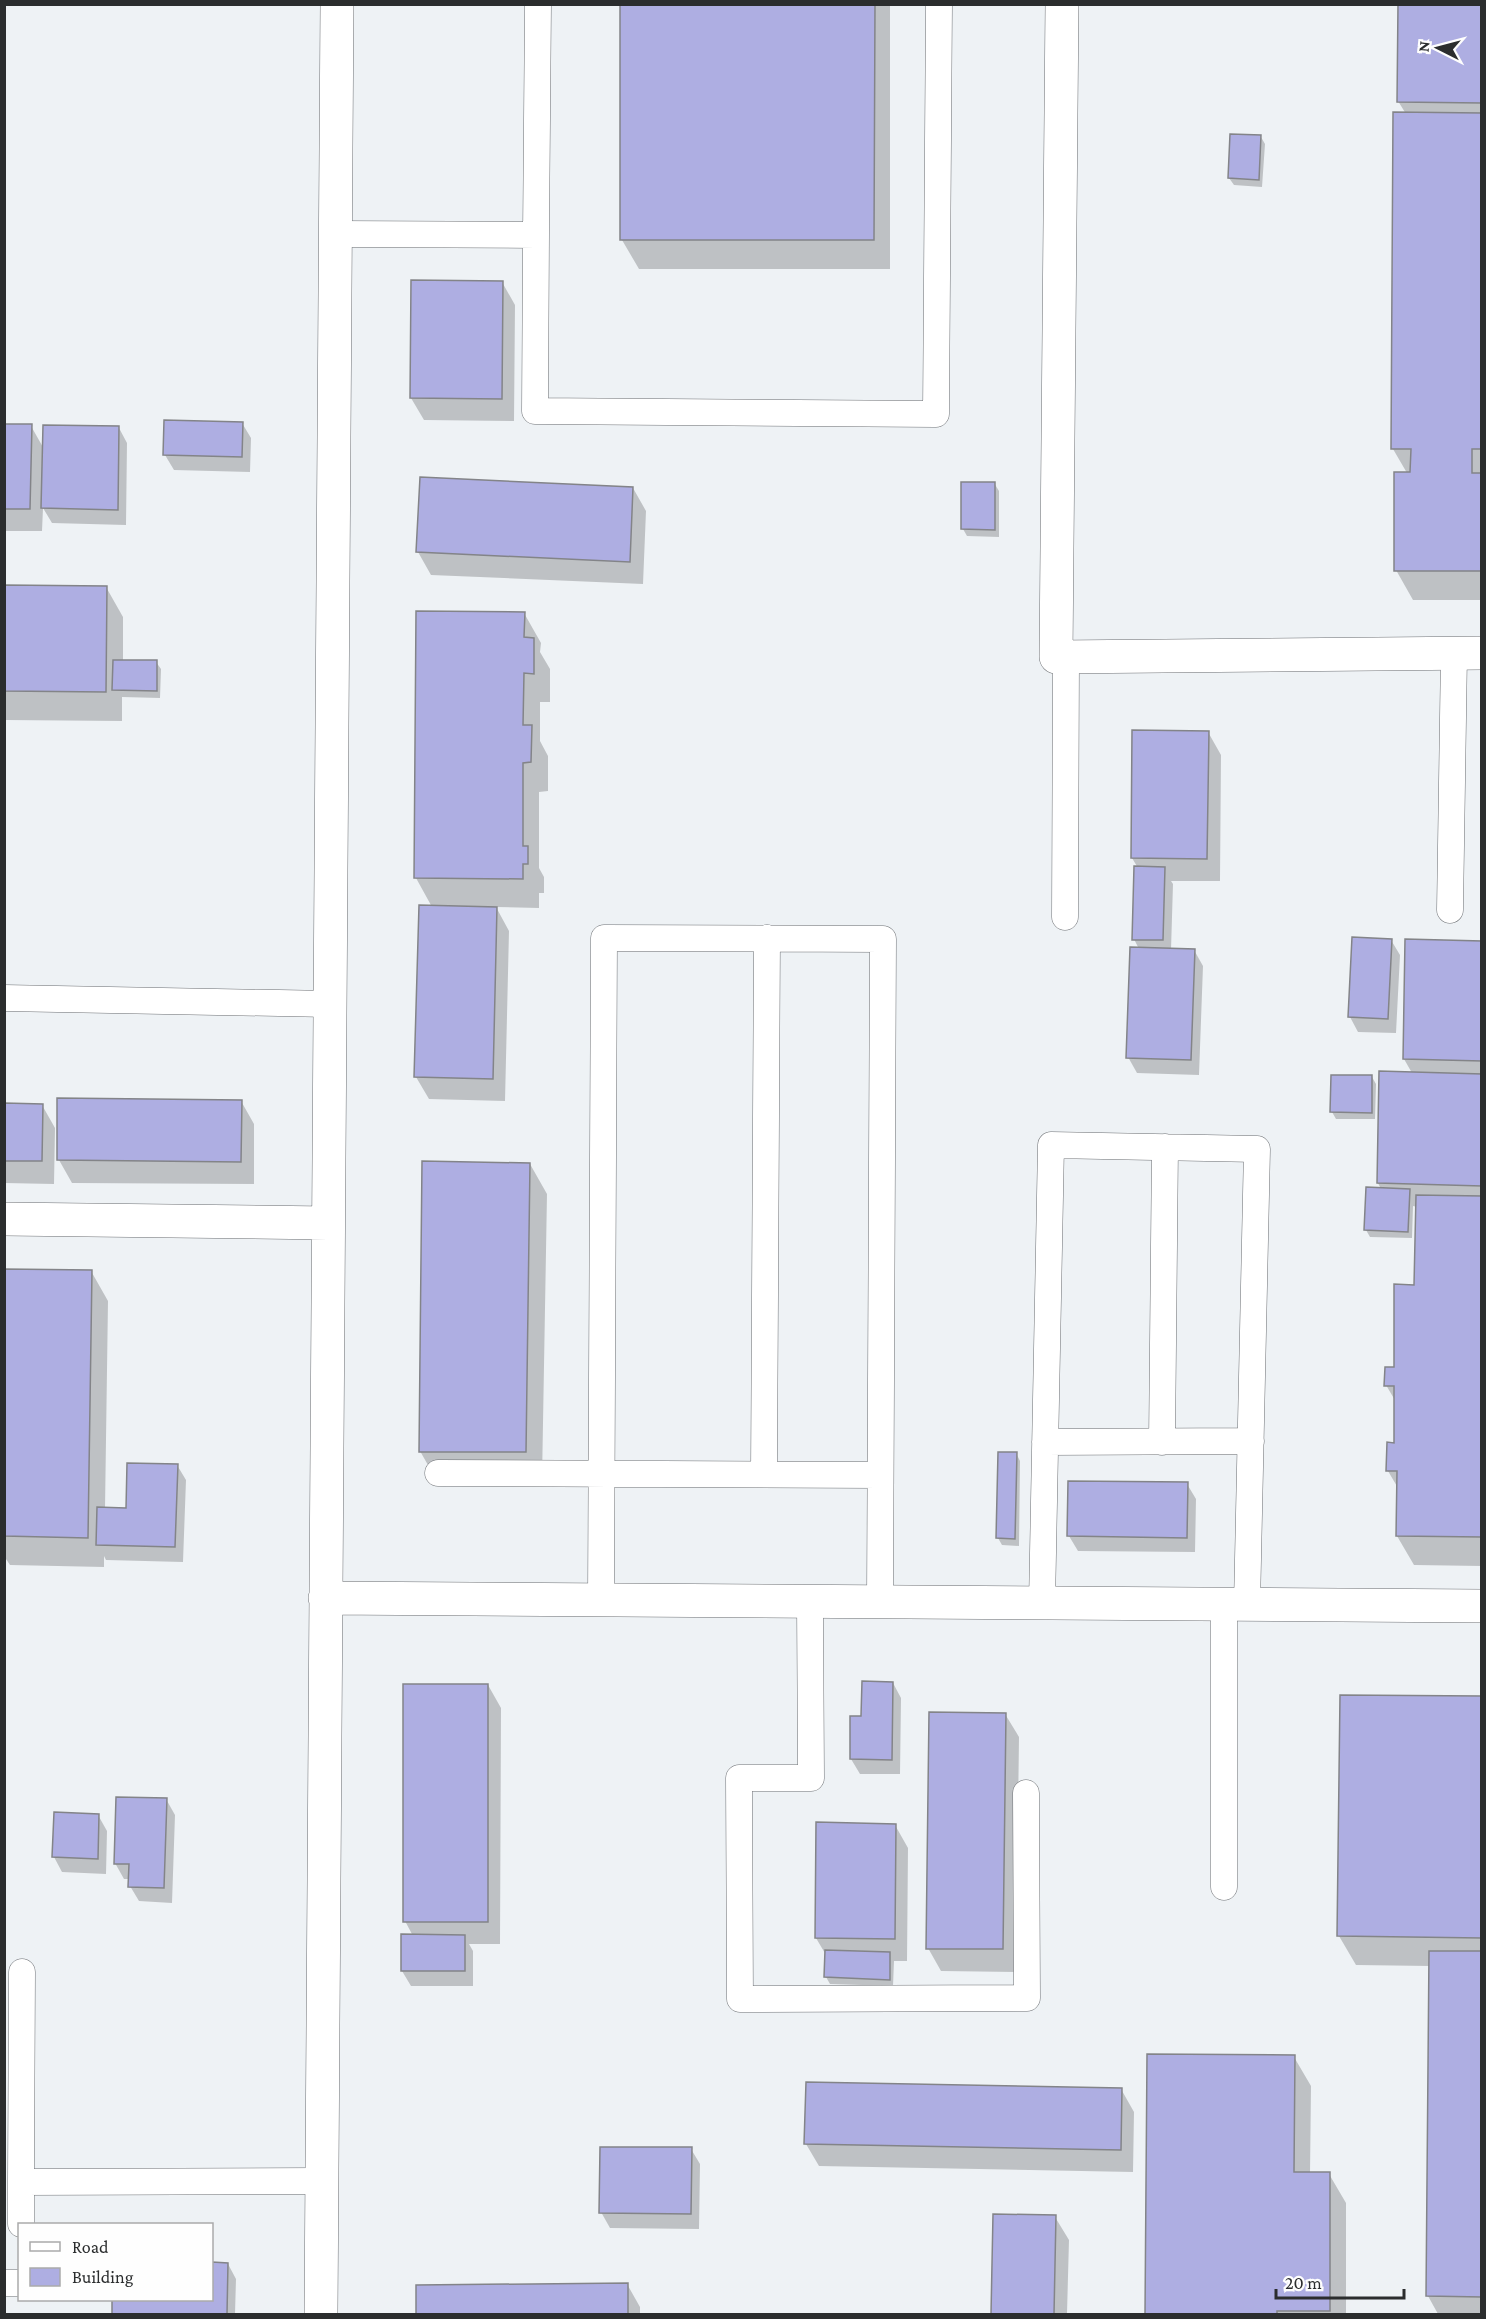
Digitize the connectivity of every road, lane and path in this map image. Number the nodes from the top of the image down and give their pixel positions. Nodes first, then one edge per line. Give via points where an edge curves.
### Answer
1 (337, 4) edge
2 (538, 4) edge
3 (939, 4) edge
4 (1062, 4) edge
5 (335, 234) junction
6 (536, 235) junction
7 (1468, 654) edge
8 (1066, 657) junction
9 (1450, 910) dead end
10 (1065, 917) dead end
11 (767, 938) junction
12 (4, 998) edge
13 (330, 1004) junction
14 (1165, 1147) junction
15 (4, 1219) edge
16 (328, 1223) junction
17 (1251, 1441) junction
18 (1045, 1442) junction
19 (1162, 1442) junction
20 (438, 1473) dead end
21 (602, 1474) junction
22 (764, 1474) junction
23 (880, 1475) junction
24 (325, 1598) junction
25 (602, 1600) junction
26 (810, 1602) junction
27 (880, 1602) junction
28 (1042, 1604) junction
29 (1236, 1605) junction
30 (1482, 1606) edge
31 (1026, 1793) dead end
32 (1224, 1887) dead end
33 (21, 1972) dead end
34 (322, 2181) junction
35 (21, 2182) junction
36 (21, 2223) edge
37 (321, 2314) edge

1 - 5 street
2 - 6 lane
3 - 6 lane via 936,414 535,411
4 - 8 street via 1056,657
5 - 6 lane
5 - 13 street
7 - 8 street
7 - 9 lane
8 - 10 lane
11 - 21 lane via 604,938
11 - 22 lane
11 - 23 lane via 883,939
12 - 13 lane
13 - 16 street
14 - 17 lane via 1257,1149
14 - 18 lane via 1051,1145
14 - 19 lane
15 - 16 street
16 - 24 street
17 - 19 lane
17 - 29 lane
18 - 19 lane
18 - 28 lane
20 - 21 lane
21 - 22 lane
21 - 25 lane
22 - 23 lane
23 - 27 lane
24 - 25 street
24 - 34 street
25 - 26 street
26 - 27 street
26 - 31 lane via 811,1778 739,1778 740,1999 1027,1998
27 - 28 street
28 - 29 street
29 - 30 street
29 - 32 lane
33 - 35 lane
34 - 35 lane
34 - 37 street
35 - 36 lane

